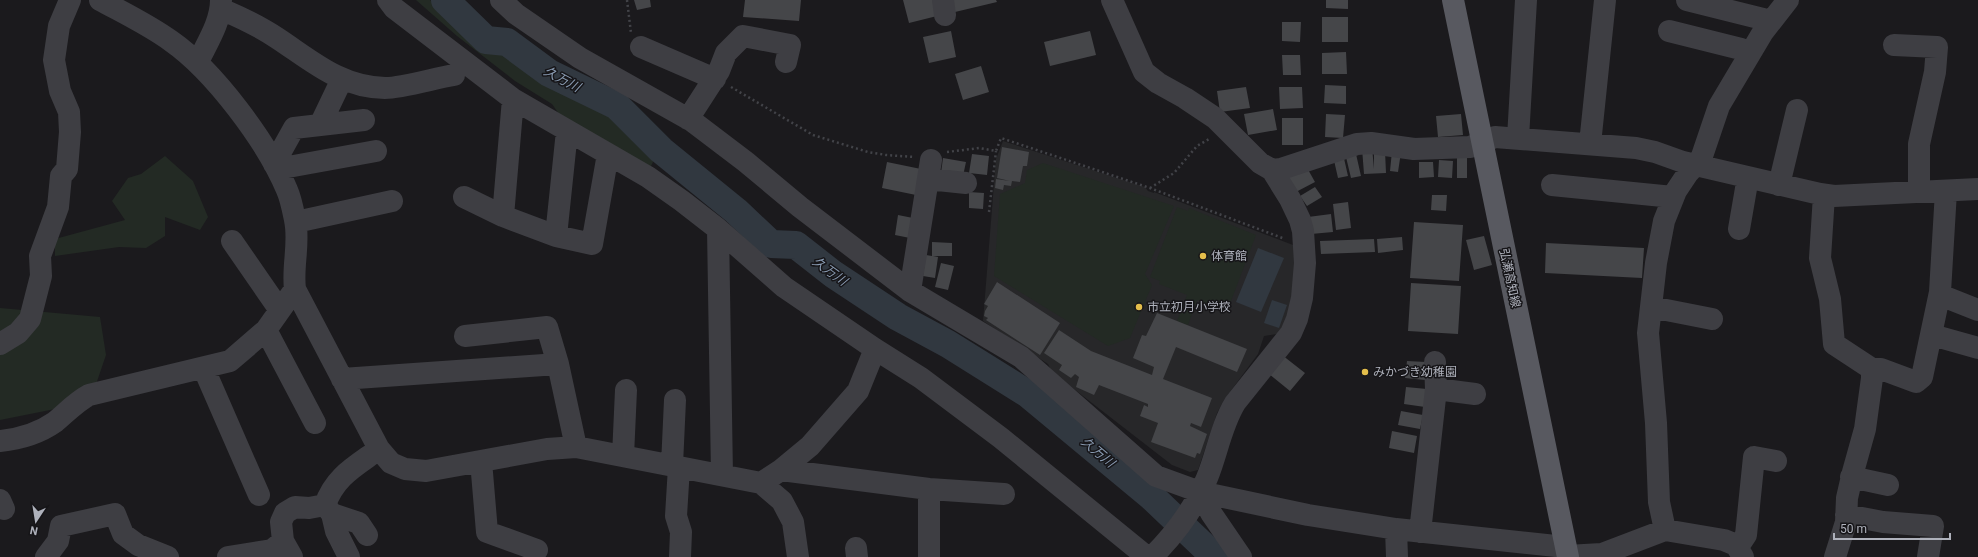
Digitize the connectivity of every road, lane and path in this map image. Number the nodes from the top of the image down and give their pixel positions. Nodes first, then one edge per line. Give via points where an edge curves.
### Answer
1 (70, 0) edge
2 (100, 0) edge
3 (388, 0) edge
4 (501, 0) edge
5 (627, 0) edge
6 (1112, 0) edge
7 (1453, 0) edge
8 (1526, 0) edge
9 (1605, 0) edge
10 (1687, 0) edge
11 (1788, 0) edge
12 (221, 4) edge
13 (1772, 21) junction
14 (1669, 31) dead end
15 (636, 42) joint
16 (1894, 45) dead end
17 (1748, 54) junction
18 (198, 62) junction
19 (786, 62) dead end
20 (454, 75) dead end
21 (342, 79) junction
22 (714, 79) junction
23 (514, 99) junction
24 (1797, 110) dead end
25 (688, 119) junction
26 (364, 120) dead end
27 (320, 125) junction
28 (567, 131) junction
29 (1234, 136) junction
30 (1518, 138) junction
31 (1482, 142) junction
32 (1590, 144) junction
33 (376, 151) dead end
34 (996, 151) junction
35 (608, 154) junction
36 (931, 162) junction
37 (1696, 165) junction
38 (275, 166) junction
39 (1272, 170) junction
40 (1748, 177) junction
41 (966, 183) dead end
42 (1552, 185) dead end
43 (1779, 185) junction
44 (1150, 188) junction
45 (1978, 189) edge
46 (1919, 191) junction
47 (1946, 191) junction
48 (1824, 195) junction
49 (464, 197) dead end
50 (1673, 197) junction
51 (392, 201) dead end
52 (989, 212) dead end
53 (503, 216) junction
54 (296, 222) junction
55 (718, 229) junction
56 (1738, 229) dead end
57 (556, 236) junction
58 (232, 241) dead end
59 (1305, 246) junction
60 (295, 289) junction
61 (910, 291) junction
62 (1940, 295) junction
63 (1651, 307) junction
64 (280, 309) junction
65 (1978, 310) edge
66 (1712, 319) dead end
67 (266, 330) junction
68 (1932, 335) junction
69 (465, 336) dead end
70 (0, 344) edge
71 (1978, 348) edge
72 (875, 349) junction
73 (1435, 362) dead end
74 (558, 364) junction
75 (204, 369) junction
76 (1872, 369) junction
77 (342, 379) junction
78 (1436, 389) junction
79 (623, 390) dead end
80 (1475, 394) dead end
81 (675, 400) dead end
82 (315, 423) dead end
83 (0, 441) edge
84 (576, 447) junction
85 (379, 449) junction
86 (623, 456) junction
87 (481, 461) junction
88 (1776, 461) dead end
89 (675, 466) junction
90 (781, 470) junction
91 (722, 475) junction
92 (1851, 477) junction
93 (761, 482) junction
94 (1888, 485) dead end
95 (929, 489) junction
96 (1004, 494) dead end
97 (259, 495) dead end
98 (1195, 501) junction
99 (328, 509) junction
100 (1843, 509) junction
101 (1396, 530) junction
102 (1665, 530) junction
103 (1420, 532) junction
104 (367, 535) dead end
105 (288, 549) edge
106 (537, 550) dead end
107 (1740, 552) edge
108 (1153, 554) edge
109 (1567, 554) edge
110 (46, 557) edge
111 (168, 557) edge
112 (228, 557) edge
113 (349, 557) edge
114 (680, 557) edge
115 (798, 557) edge
116 (929, 557) edge
117 (1241, 557) edge
118 (1397, 557) edge
119 (1835, 557) edge
120 (1928, 557) edge

1 - 70 street via 59,26 54,60 60,91 69,112 67,169 61,176 58,207 40,256 41,276 30,319 18,333
2 - 18 street via 171,41
3 - 23 street via 394,8
4 - 25 street via 516,14 580,58
5 - 15 path
6 - 29 street via 1144,72 1215,118
7 - 31 main road, 弘瀬高知線
8 - 30 street
9 - 32 street
10 - 13 street
11 - 13 street
12 - 18 street via 211,36
12 - 21 street via 277,38 313,65
13 - 17 street
14 - 17 street via 1741,49
15 - 22 street
16 - 46 street via 1937,48 1935,72 1920,144
17 - 37 street via 1719,106 1701,159
18 - 38 street via 244,118
19 - 22 street via 790,45 743,36 726,53
20 - 21 street via 387,88 352,84
21 - 27 street
22 - 25 street
22 - 36 path via 813,135 886,155
23 - 28 street
23 - 53 street
24 - 43 street
25 - 61 street
26 - 27 street
27 - 38 street via 294,128
28 - 35 street
28 - 57 street
29 - 39 street via 1260,162
29 - 44 path via 1216,135 1210,138 1198,146 1174,173
30 - 31 street via 1495,137
30 - 32 street
31 - 39 street via 1470,147 1414,149 1357,144
31 - 109 main road, 弘瀬高知線
32 - 37 street via 1636,148
33 - 38 street
34 - 36 path via 979,148
34 - 44 path via 1001,138
34 - 52 path
35 - 55 street via 648,177
35 - 57 street via 592,244
36 - 41 street
36 - 61 street
37 - 40 street
37 - 50 street
38 - 54 street via 288,192
39 - 59 street via 1296,210
40 - 43 street
40 - 56 street
42 - 50 street
43 - 48 street
44 - 59 path
45 - 47 street
46 - 47 street
46 - 48 street
47 - 62 street
48 - 76 street via 1820,258 1830,299 1834,344
49 - 53 street
50 - 63 street via 1660,242
51 - 54 street
53 - 57 street
54 - 60 street
55 - 72 street via 784,286
55 - 91 street
58 - 64 street
59 - 98 street via 1304,284 1297,320 1291,333 1232,409
60 - 64 street
60 - 77 street
61 - 98 street via 1021,357 1156,476
62 - 65 street
62 - 68 street
63 - 66 street
63 - 102 street via 1649,351 1656,423 1659,502
64 - 67 street
67 - 75 street via 230,361
67 - 82 street
68 - 71 street
68 - 76 street via 1922,378 1919,381 1881,369
69 - 74 street via 547,327
72 - 90 street via 858,391 810,446
72 - 108 street via 921,378
73 - 78 street
74 - 77 street
74 - 84 street
75 - 83 street via 89,395 35,434 16,440
75 - 97 street
76 - 92 street via 1865,429
77 - 85 street
78 - 80 street
78 - 103 street
79 - 86 street
81 - 89 street
84 - 86 street
84 - 87 street via 547,449
85 - 87 street via 391,463 405,469 426,471
85 - 99 street via 342,476 330,491
86 - 89 street
87 - 106 street via 487,532
88 - 107 street via 1754,457 1746,535
89 - 91 street
89 - 114 street via 676,516 681,532
90 - 93 street
90 - 95 street
91 - 93 street
92 - 94 street
92 - 100 street
93 - 115 street via 782,501 793,522
95 - 96 street
95 - 116 street
98 - 101 street via 1308,515
98 - 108 street
98 - 117 street via 1211,512
99 - 104 street via 359,523
99 - 105 street via 295,508 285,513 281,522
99 - 113 street
100 - 119 street
100 - 120 street via 1883,522 1933,526
101 - 103 street
101 - 118 street
102 - 107 street via 1724,540
102 - 109 street via 1602,554
103 - 109 street
105 - 112 street
110 - 111 street via 58,541 61,526 115,514 123,534 138,545

